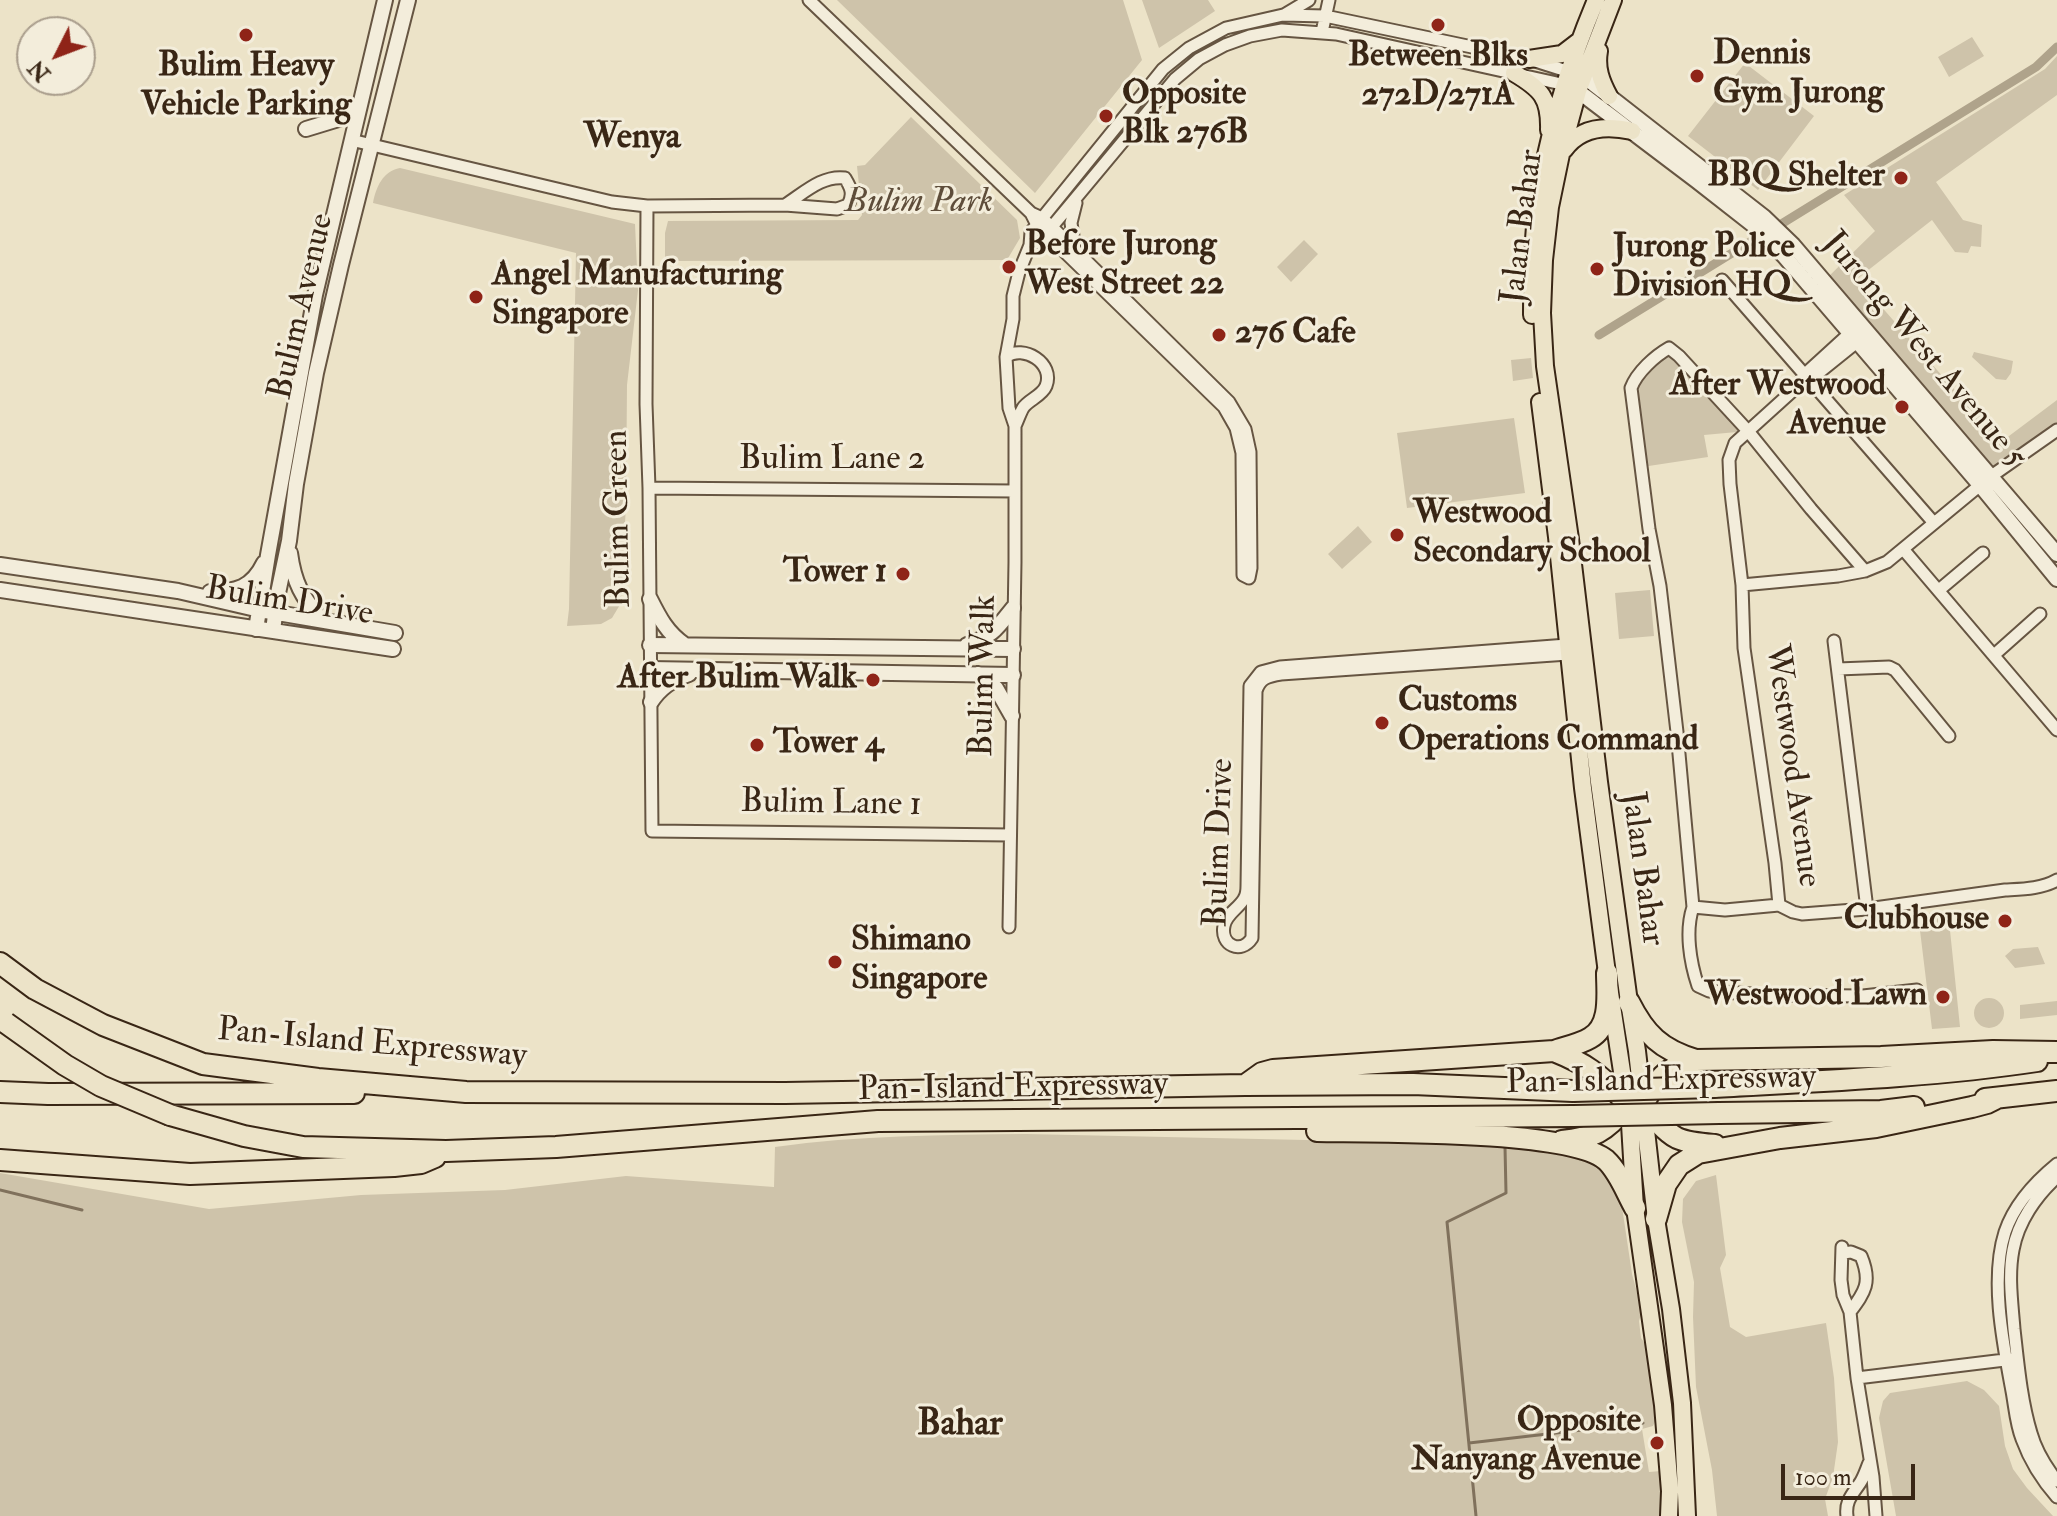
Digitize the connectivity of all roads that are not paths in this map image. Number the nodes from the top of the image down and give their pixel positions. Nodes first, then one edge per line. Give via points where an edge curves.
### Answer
1 (385, 0) edge
2 (408, 0) edge
3 (809, 0) edge
4 (1309, 0) edge
5 (1329, 0) edge
6 (1596, 0) edge
7 (1613, 0) edge
8 (1283, 15) junction
9 (1325, 16) junction
10 (1603, 26) junction
11 (1322, 32) junction
12 (1579, 41) junction
13 (1529, 59) junction
14 (1514, 73) junction
15 (1574, 82) junction
16 (1609, 96) junction
17 (360, 103) junction
18 (306, 129) dead end
19 (1632, 131) junction
20 (351, 140) junction
21 (372, 145) junction
22 (1555, 149) junction
23 (1077, 199) junction
24 (785, 205) junction
25 (647, 206) junction
26 (1037, 219) junction
27 (1049, 231) junction
28 (1030, 245) junction
29 (1076, 252) junction
30 (1722, 280) dead end
31 (1013, 319) junction
32 (1854, 338) junction
33 (1023, 352) junction
34 (1006, 357) junction
35 (1804, 381) junction
36 (1015, 426) junction
37 (2057, 430) edge
38 (1748, 431) junction
39 (1985, 481) junction
40 (649, 488) junction
41 (1015, 491) junction
42 (1934, 523) junction
43 (289, 541) junction
44 (1903, 549) junction
45 (1983, 553) dead end
46 (2057, 554) edge
47 (268, 555) junction
48 (0, 565) edge
49 (1865, 571) junction
50 (2057, 579) edge
51 (1742, 585) junction
52 (0, 590) edge
53 (1939, 590) junction
54 (178, 591) junction
55 (650, 599) junction
56 (1013, 608) junction
57 (260, 610) junction
58 (275, 612) junction
59 (2040, 614) dead end
60 (321, 619) junction
61 (256, 629) junction
62 (273, 631) junction
63 (395, 633) joint
64 (1834, 641) dead end
65 (650, 645) junction
66 (685, 645) junction
67 (960, 648) junction
68 (393, 649) joint
69 (1013, 649) junction
70 (1568, 649) junction
71 (1994, 655) junction
72 (650, 669) junction
73 (1838, 669) junction
74 (701, 670) junction
75 (978, 674) junction
76 (1013, 675) junction
77 (651, 702) junction
78 (1012, 716) junction
79 (2057, 730) edge
80 (1949, 736) dead end
81 (1591, 785) junction
82 (652, 831) joint
83 (1010, 835) junction
84 (2057, 880) edge
85 (1779, 905) junction
86 (1693, 907) junction
87 (1867, 909) junction
88 (1009, 927) dead end
89 (0, 963) edge
90 (1607, 973) junction
91 (1917, 990) dead end
92 (1629, 1002) junction
93 (3, 1020) edge
94 (1554, 1051) junction
95 (2057, 1052) edge
96 (2057, 1059) edge
97 (1710, 1061) junction
98 (1245, 1085) junction
99 (2057, 1091) edge
100 (0, 1092) edge
101 (466, 1092) junction
102 (1997, 1098) junction
103 (1636, 1103) junction
104 (1209, 1118) junction
105 (1550, 1142) junction
106 (1735, 1146) junction
107 (446, 1151) junction
108 (0, 1160) edge
109 (2057, 1164) edge
110 (2057, 1177) edge
111 (1635, 1208) junction
112 (1656, 1219) junction
113 (1850, 1312) junction
114 (2012, 1359) junction
115 (1857, 1378) junction
116 (1869, 1462) junction
117 (2057, 1481) edge
118 (2057, 1497) edge
119 (1669, 1516) edge
120 (1687, 1516) edge
121 (1847, 1516) edge
122 (1876, 1516) edge

1 - 17 street, Bulim Avenue
2 - 21 street, Bulim Avenue
3 - 26 street
4 - 8 street
5 - 9 street
6 - 12 main road, Jalan Bahar
7 - 10 main road, Jalan Bahar
8 - 9 street
8 - 26 street, Bulim Walk via 1226,28 1163,69
9 - 11 street
9 - 13 street
10 - 15 main road, Jalan Bahar
10 - 16 main road via 1597,61
11 - 14 street
11 - 23 street via 1282,30 1250,36 1199,59 1157,99
12 - 13 main road via 1562,54
12 - 15 main road, Jalan Bahar
13 - 15 street
14 - 15 street
14 - 22 main road via 1543,95
15 - 16 street, Jurong West Avenue 5
15 - 19 street, Jurong West Avenue 5
15 - 22 main road, Jalan Bahar
16 - 39 street, Jurong West Avenue 5 via 1764,217 1826,283
17 - 18 street via 342,118
17 - 20 street, Bulim Avenue
19 - 22 main road via 1591,130
19 - 32 street, Jurong West Avenue 5 via 1757,228
20 - 21 street
20 - 47 street, Bulim Avenue via 315,295
21 - 25 street via 538,186
21 - 43 street, Bulim Avenue via 316,373
22 - 70 main road, Jalan Bahar via 1542,177 1532,317
22 - 81 main road, Jalan Bahar via 1544,260 1544,353 1570,539
23 - 27 street
23 - 29 street via 1071,223
24 - 24 street via 833,176 845,178 851,189 848,205 837,209
24 - 25 street
25 - 40 street, Bulim Green
26 - 27 street
26 - 28 street, Bulim Walk
27 - 28 street
27 - 29 street
27 - 29 street via 1232,418 1242,453 1243,575 1249,578 1250,452 1241,420 1229,402
28 - 31 street, Bulim Walk via 1013,296
30 - 35 street
31 - 33 street, Bulim Walk
31 - 34 street, Bulim Walk
32 - 35 street, Westwood Avenue
32 - 39 street, Jurong West Avenue 5
33 - 34 street
33 - 36 street, Bulim Walk via 1038,359 1047,373 1046,386 1024,406
34 - 36 street, Bulim Walk
35 - 38 street, Westwood Avenue
35 - 42 street
36 - 41 street, Bulim Walk
37 - 39 street
38 - 49 street
38 - 51 street, Westwood Avenue via 1735,443 1729,460
38 - 86 street via 1669,348 1633,382
39 - 42 street
39 - 46 street, Jurong West Avenue 5
39 - 50 street, Jurong West Avenue 5
40 - 41 street, Bulim Lane 2
40 - 55 street, Bulim Green
41 - 56 street, Bulim Walk
42 - 44 street
43 - 58 street, Bulim Avenue
43 - 60 street via 299,590
44 - 49 street
44 - 53 street
45 - 53 street
47 - 54 street via 251,582 229,592
47 - 57 street, Bulim Avenue
48 - 54 street, Bulim Drive
49 - 51 street
51 - 85 street, Westwood Avenue via 1744,648
52 - 61 street, Bulim Drive
53 - 71 street
54 - 57 street, Bulim Drive
55 - 65 street, Bulim Green
55 - 66 street via 668,630
56 - 67 street via 994,633
56 - 69 street, Bulim Walk
57 - 58 street, Bulim Drive
57 - 61 street, Bulim Avenue
58 - 60 street, Bulim Drive
58 - 62 street, Bulim Avenue
59 - 71 street
60 - 63 street, Bulim Drive
61 - 62 street, Bulim Drive
62 - 68 street, Bulim Drive
63 - 68 street, Bulim Drive
64 - 73 street
65 - 66 street
65 - 72 street, Bulim Green
66 - 67 street
67 - 69 street
69 - 76 street, Bulim Walk
70 - 70 street, Bulim Drive via 1263,679 1256,691 1252,938 1241,947 1228,944 1226,919 1244,899 1247,886 1250,686 1261,672
70 - 81 main road, Jalan Bahar
71 - 79 street
72 - 74 street
72 - 77 street, Bulim Green
73 - 80 street via 1895,670
73 - 87 street
74 - 75 street
74 - 77 street via 678,677
75 - 76 street
75 - 78 street via 996,688
76 - 78 street, Bulim Walk
77 - 82 street, Bulim Green
78 - 83 street, Bulim Walk
81 - 90 main road, Jalan Bahar
81 - 92 main road, Jalan Bahar
82 - 83 street, Bulim Lane 1
83 - 88 street, Bulim Walk
84 - 87 street, Westwood Avenue via 2028,889
85 - 86 street
85 - 87 street, Westwood Avenue via 1802,914
86 - 91 street via 1689,938 1702,989 1827,996
89 - 101 highway, Pan-Island Expressway via 35,989 103,1025 203,1064
90 - 94 highway via 1602,1025 1593,1037
90 - 103 main road, Jalan Bahar
92 - 97 highway via 1658,1043 1681,1056
92 - 103 main road, Jalan Bahar
93 - 107 highway, Pan-Island Expressway, bridge via 101,1086 170,1115 303,1147
94 - 98 highway via 1273,1070
94 - 103 highway via 1581,1062
95 - 97 highway
96 - 98 highway, Pan-Island Expressway, bridge via 1886,1077 1714,1087 1573,1091 1413,1084
97 - 103 highway via 1669,1069
98 - 101 highway, Pan-Island Expressway
99 - 102 highway, Pan-Island Expressway
100 - 101 highway
102 - 104 highway, Pan-Island Expressway, bridge via 1881,1111
102 - 106 highway via 1876,1127
103 - 105 highway via 1585,1139
103 - 106 highway via 1677,1138
103 - 111 main road, Jalan Bahar
103 - 112 main road, Jalan Bahar
104 - 105 highway via 1260,1128
104 - 107 highway, Pan-Island Expressway via 878,1121
105 - 111 highway via 1605,1160
106 - 112 highway via 1698,1153 1679,1165 1666,1184
107 - 108 highway via 421,1163 394,1166 190,1174
109 - 114 street via 2016,1209 2001,1247 1998,1286
110 - 114 street via 2035,1200 2013,1248
111 - 119 main road, Jalan Bahar via 1663,1405
112 - 120 main road, Jalan Bahar via 1682,1403
113 - 113 street via 1841,1280 1846,1249 1861,1256 1867,1286
113 - 115 street
114 - 115 street
114 - 117 street via 2031,1433
114 - 118 street via 2021,1437
115 - 116 street
116 - 121 street via 1848,1499
116 - 122 street

